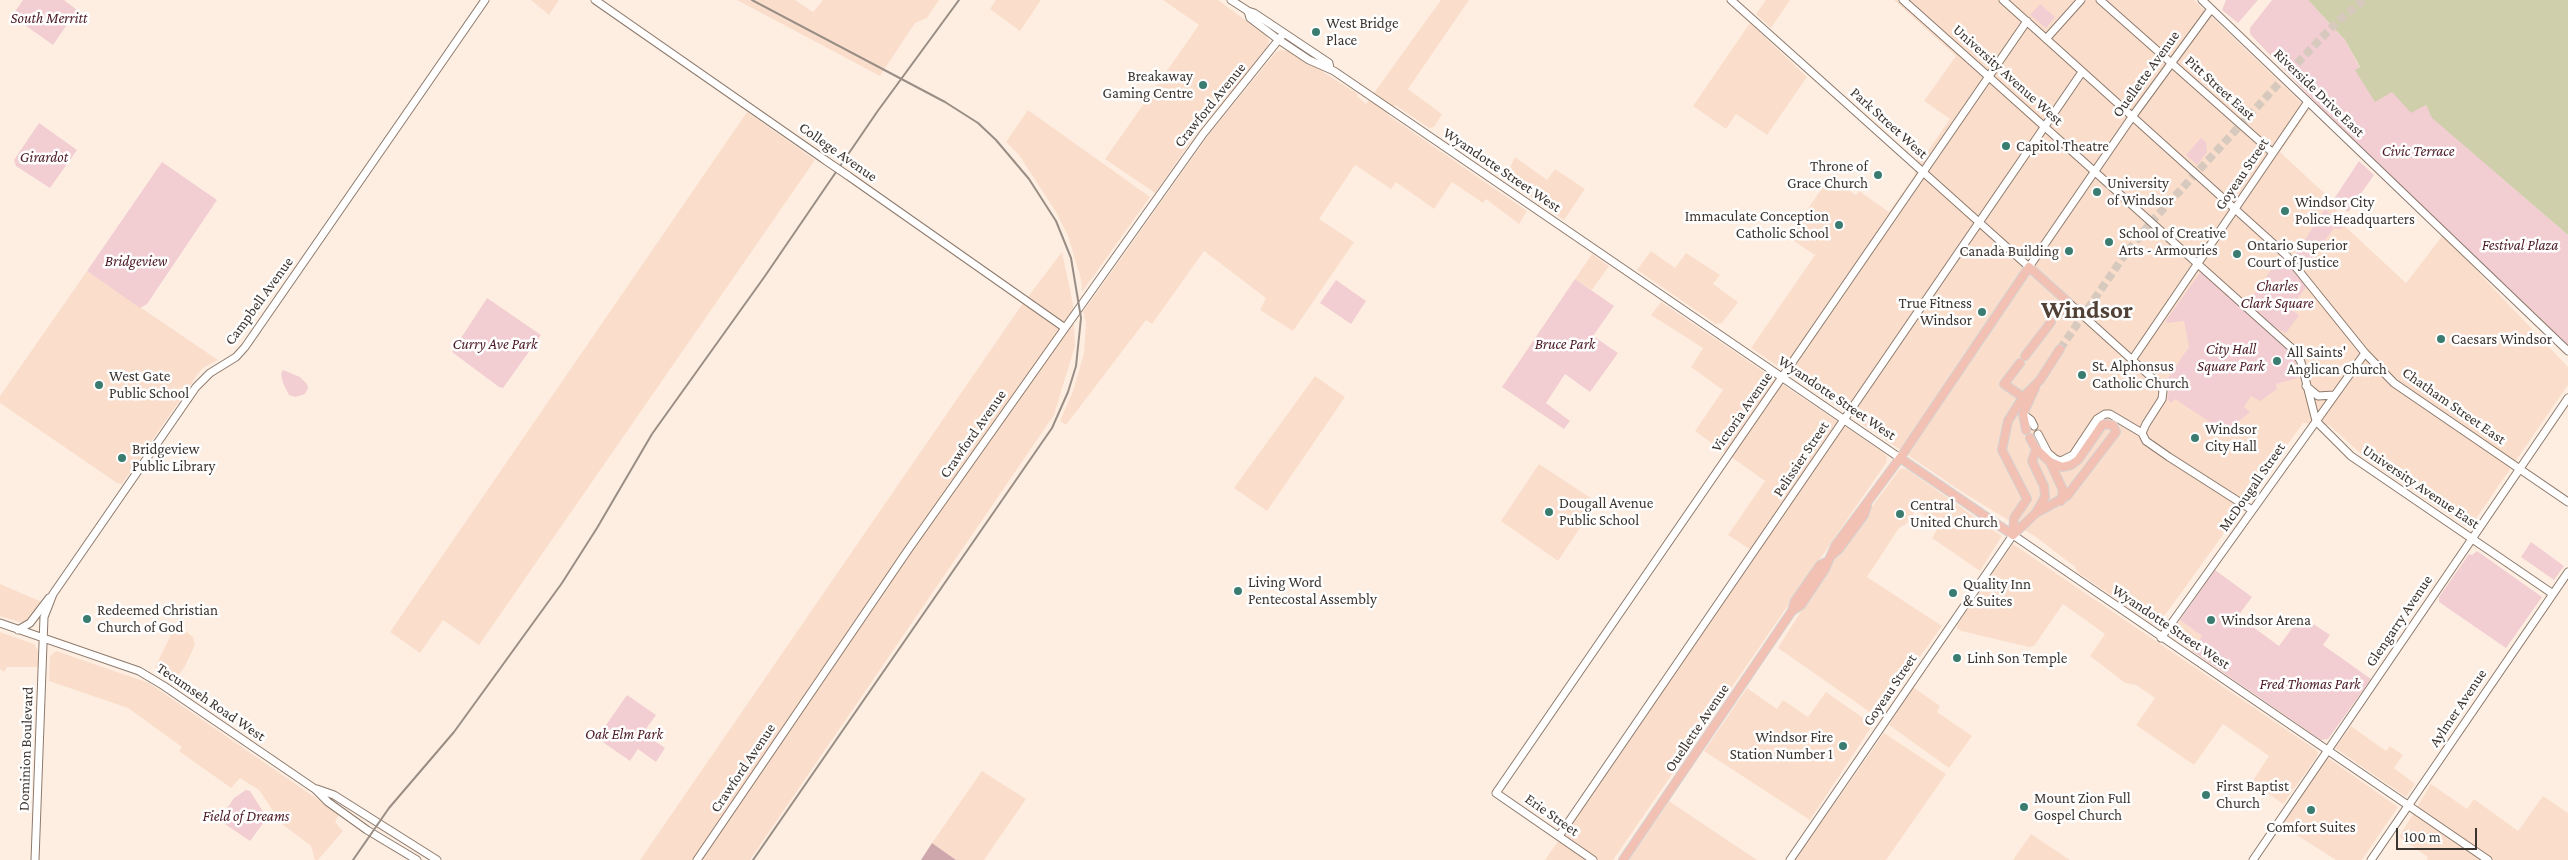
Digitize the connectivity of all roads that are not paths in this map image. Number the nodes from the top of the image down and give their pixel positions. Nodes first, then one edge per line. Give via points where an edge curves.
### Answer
1 (485, 0) edge
2 (595, 0) edge
3 (1231, 0) edge
4 (1731, 0) edge
5 (1903, 0) edge
6 (2003, 0) edge
7 (2081, 0) edge
8 (2100, 0) edge
9 (2202, 0) edge
10 (2211, 9) junction
11 (2027, 21) junction
12 (1281, 37) junction
13 (2046, 39) junction
14 (2171, 64) junction
15 (2082, 72) junction
16 (1989, 76) junction
17 (2307, 103) junction
18 (2132, 117) junction
19 (2044, 125) junction
20 (2273, 154) junction
21 (2094, 171) junction
22 (1923, 172) junction
23 (2235, 209) junction
24 (1978, 222) junction
25 (2197, 264) junction
26 (2029, 267) junction
27 (2068, 302) junction
28 (2058, 314) dead end
29 (2051, 322) dead end
30 (1065, 328) junction
31 (2060, 349) tunnel mouth
32 (2568, 350) edge
33 (2365, 353) junction
34 (2025, 356) dead end
35 (2132, 360) junction
36 (2020, 364) dead end
37 (1782, 377) junction
38 (2040, 380) junction
39 (2306, 386) junction
40 (2334, 395) junction
41 (2023, 397) junction
42 (2568, 398) edge
43 (2023, 414) junction
44 (1844, 419) junction
45 (2316, 421) junction
46 (2034, 426) dead end
47 (2026, 430) dead end
48 (2142, 433) junction
49 (2038, 434) dead end
50 (2030, 438) dead end
51 (2036, 449) junction
52 (1900, 458) junction
53 (2050, 462) junction
54 (2520, 470) junction
55 (2061, 501) junction
56 (2568, 502) edge
57 (2252, 510) junction
58 (2036, 513) junction
59 (2013, 535) junction
60 (2472, 539) junction
61 (2568, 572) edge
62 (53, 594) junction
63 (2553, 594) junction
64 (0, 623) edge
65 (18, 630) junction
66 (2162, 638) junction
67 (44, 639) junction
68 (2327, 750) junction
69 (315, 789) junction
70 (1496, 792) joint
71 (2408, 806) junction
72 (1559, 836) junction
73 (35, 860) edge
74 (417, 860) edge
75 (437, 860) edge
76 (697, 860) edge
77 (1593, 860) edge
78 (1623, 860) edge
79 (1790, 860) edge
80 (2253, 860) edge
81 (2371, 860) edge
82 (2488, 860) edge

1 - 62 street, Campbell Avenue via 245,347 196,387
2 - 30 street, College Avenue, bridge
3 - 12 street, Wyandotte Street West via 1248,11 1250,18
4 - 22 street, Park Street West
5 - 16 street, University Avenue West
6 - 11 street, Chatham Street East
7 - 13 street
8 - 14 street, Pitt Street East
9 - 10 street, Riverside Drive East
10 - 14 street, Ouellette Avenue
10 - 17 street, Riverside Drive East
11 - 13 street, Chatham Street East
11 - 16 street, Victoria Avenue
12 - 30 street, Crawford Avenue via 1203,134
12 - 37 street, Wyandotte Street West via 1329,63 1330,69
13 - 15 street, Chatham Street East
14 - 18 street, Ouellette Avenue
14 - 20 street, Pitt Street East
15 - 18 street, Chatham Street East
15 - 19 street, Pelissier Street
16 - 19 street, University Avenue West
16 - 22 street, Victoria Avenue
17 - 20 street, Goyeau Street
17 - 32 street, Riverside Drive East
18 - 21 street, Ouellette Avenue
18 - 23 street, Chatham Street East
19 - 21 street, University Avenue West
19 - 24 street, Pelissier Street
20 - 23 street, Goyeau Street
21 - 25 street
21 - 26 street, Ouellette Avenue
22 - 24 street, Park Street West
22 - 37 street, Victoria Avenue
23 - 25 street, Goyeau Street
23 - 33 street, Chatham Street East via 2286,255
24 - 26 street, Park Street West
24 - 44 street, Pelissier Street
25 - 35 street, Goyeau Street
25 - 39 street via 2295,351
26 - 27 main road
26 - 52 main road, Ouellette Avenue
27 - 28 main road
27 - 35 street
29 - 34 main road
30 - 76 street, Crawford Avenue via 908,550
31 - 38 main road
33 - 40 street, McDougall Street
33 - 54 street, Chatham Street East via 2394,383
35 - 48 street via 2163,391 2162,400
36 - 41 main road via 2004,384
37 - 44 street, Wyandotte Street West
37 - 70 street, Victoria Avenue
38 - 41 main road
38 - 43 main road
39 - 40 street via 2318,396
39 - 45 street
40 - 45 street, McDougall Street
41 - 59 main road via 2008,421 2002,450 2027,499 2014,518
42 - 54 street, Glengarry Avenue
43 - 46 street
43 - 47 main road
44 - 52 street, Wyandotte Street West
44 - 72 street, Pelissier Street
45 - 57 street, McDougall Street
45 - 60 street, University Avenue East via 2366,469
48 - 49 street via 2105,414 2097,419 2073,454 2061,461 2048,453
48 - 57 street via 2146,441
50 - 51 main road
51 - 53 main road
51 - 58 main road via 2032,461 2045,497
52 - 59 main road, Wyandotte Street West
52 - 78 main road, Ouellette Avenue via 1840,550 1830,558 1801,605 1792,611
53 - 55 main road via 2062,490
53 - 55 main road via 2062,467 2071,465 2101,426 2109,423 2116,429 2116,436
54 - 56 street, Chatham Street East
54 - 60 street, Glengarry Avenue
55 - 58 main road
57 - 66 street, McDougall Street
58 - 59 main road
59 - 66 street, Wyandotte Street West
59 - 79 street, Goyeau Street
60 - 63 street, University Avenue East
60 - 68 street, Glengarry Avenue
61 - 63 street, Aylmer Avenue
62 - 65 street via 30,622
62 - 67 street, Campbell Avenue via 44,618
63 - 71 street, Aylmer Avenue
64 - 65 street, Tecumseh Road West
65 - 67 street, Tecumseh Road West
66 - 68 street, Wyandotte Street West
67 - 69 street, Tecumseh Road West via 138,671
67 - 73 street, Dominion Boulevard
68 - 71 street, Wyandotte Street West
68 - 80 street, Glengarry Avenue
69 - 74 street, Tecumseh Road West via 367,830
69 - 75 street, Tecumseh Road West via 334,795
70 - 72 street, Erie Street
71 - 81 street, Aylmer Avenue
71 - 82 street, Wyandotte Street West
72 - 77 street, Erie Street

